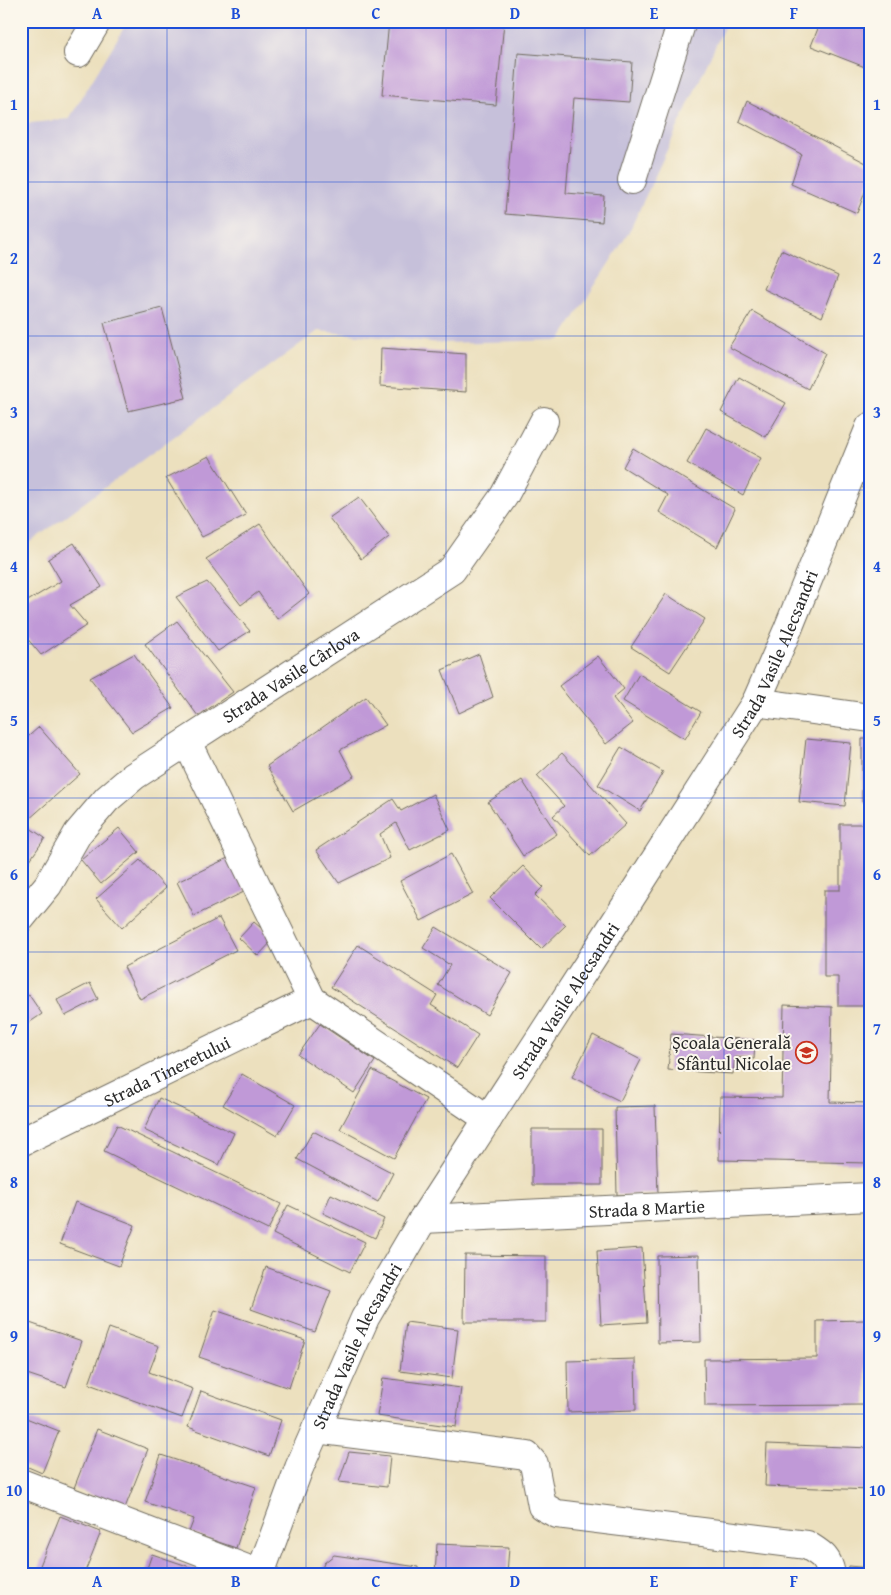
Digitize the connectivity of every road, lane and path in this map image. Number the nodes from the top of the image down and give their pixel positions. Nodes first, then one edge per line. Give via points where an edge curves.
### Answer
1 (97, 21) edge
2 (682, 21) edge
3 (78, 53) dead end
4 (632, 180) dead end
5 (544, 422) dead end
6 (870, 427) edge
7 (756, 702) junction
8 (870, 718) edge
9 (187, 742) junction
10 (21, 918) edge
11 (312, 1000) junction
12 (488, 1118) junction
13 (21, 1142) edge
14 (870, 1197) edge
15 (423, 1219) junction
16 (316, 1428) junction
17 (21, 1483) edge
18 (260, 1574) edge
19 (831, 1574) edge

1 - 3 street
2 - 4 street
5 - 9 street, Strada Vasile Cârlova via 504,496 452,570
6 - 7 street, Strada Vasile Alecsandri
7 - 8 street
7 - 12 street, Strada Vasile Alecsandri
9 - 10 street, Strada Vasile Cârlova via 134,776 107,799 78,833 48,885
9 - 11 street
11 - 12 street
11 - 13 street, Strada Tineretului
12 - 15 street, Strada Vasile Alecsandri
14 - 15 street, Strada 8 Martie
15 - 16 street, Strada Vasile Alecsandri via 365,1318
16 - 18 street, Strada Vasile Alecsandri
16 - 19 street via 527,1456 534,1464 542,1506 557,1514 807,1545 829,1563
17 - 18 street

